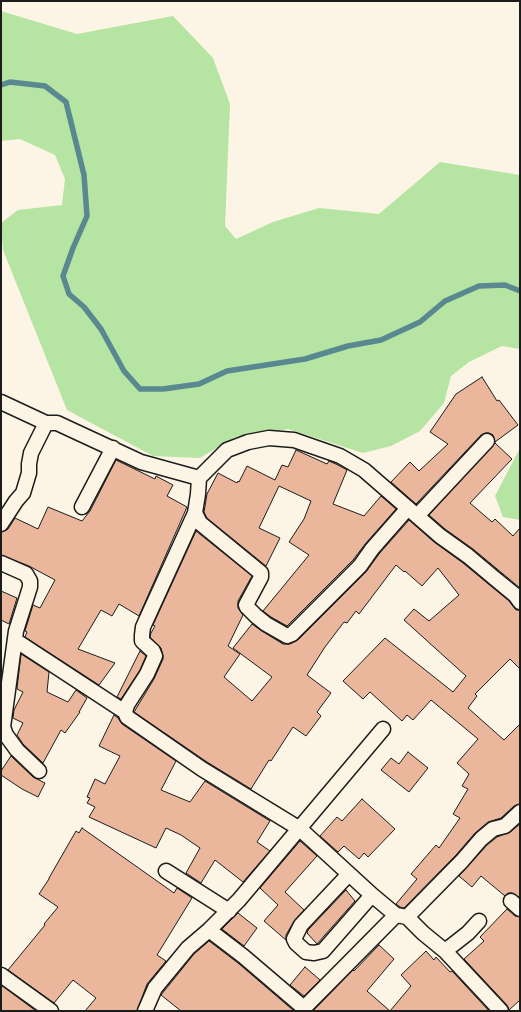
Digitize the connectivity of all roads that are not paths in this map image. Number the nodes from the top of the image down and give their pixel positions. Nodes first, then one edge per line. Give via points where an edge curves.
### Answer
1 (1, 402) edge
2 (46, 423) junction
3 (487, 441) dead end
4 (113, 448) junction
5 (199, 478) junction
6 (82, 506) dead end
7 (413, 512) junction
8 (195, 513) junction
9 (1, 524) edge
10 (1, 563) edge
11 (520, 602) edge
12 (15, 640) junction
13 (125, 712) junction
14 (383, 729) dead end
15 (39, 771) dead end
16 (520, 812) edge
17 (300, 829) junction
18 (166, 871) dead end
19 (349, 874) junction
20 (372, 895) junction
21 (229, 911) junction
22 (402, 916) junction
23 (479, 921) dead end
24 (209, 930) junction
25 (445, 951) junction
26 (1, 975) edge
27 (303, 1010) edge
28 (50, 1011) edge
29 (145, 1011) edge
30 (501, 1011) edge

1 - 2 street
2 - 4 street via 57,423
2 - 9 street via 31,453 25,489
3 - 7 street
4 - 5 street via 141,462
4 - 6 street
5 - 7 street via 227,450 268,438 294,440 356,464
5 - 8 street
7 - 8 street via 372,548 360,566 292,634 287,636 266,624 246,605 261,573 200,523
7 - 11 street via 515,595
8 - 13 street via 143,627 142,641 155,656
10 - 12 street via 26,574 30,581
12 - 13 street
12 - 15 street via 4,732 17,750
13 - 17 street via 131,721 202,769
14 - 17 street
16 - 22 street via 505,826 493,829 481,839 462,862
17 - 19 street
17 - 21 street
18 - 21 street
19 - 20 street
19 - 20 street via 300,925 294,938 296,943 306,952 323,951
20 - 22 street
21 - 24 street
22 - 25 street
22 - 27 street
23 - 25 street
24 - 27 street via 243,956
24 - 29 street via 188,948 155,988
25 - 30 street
26 - 28 street

